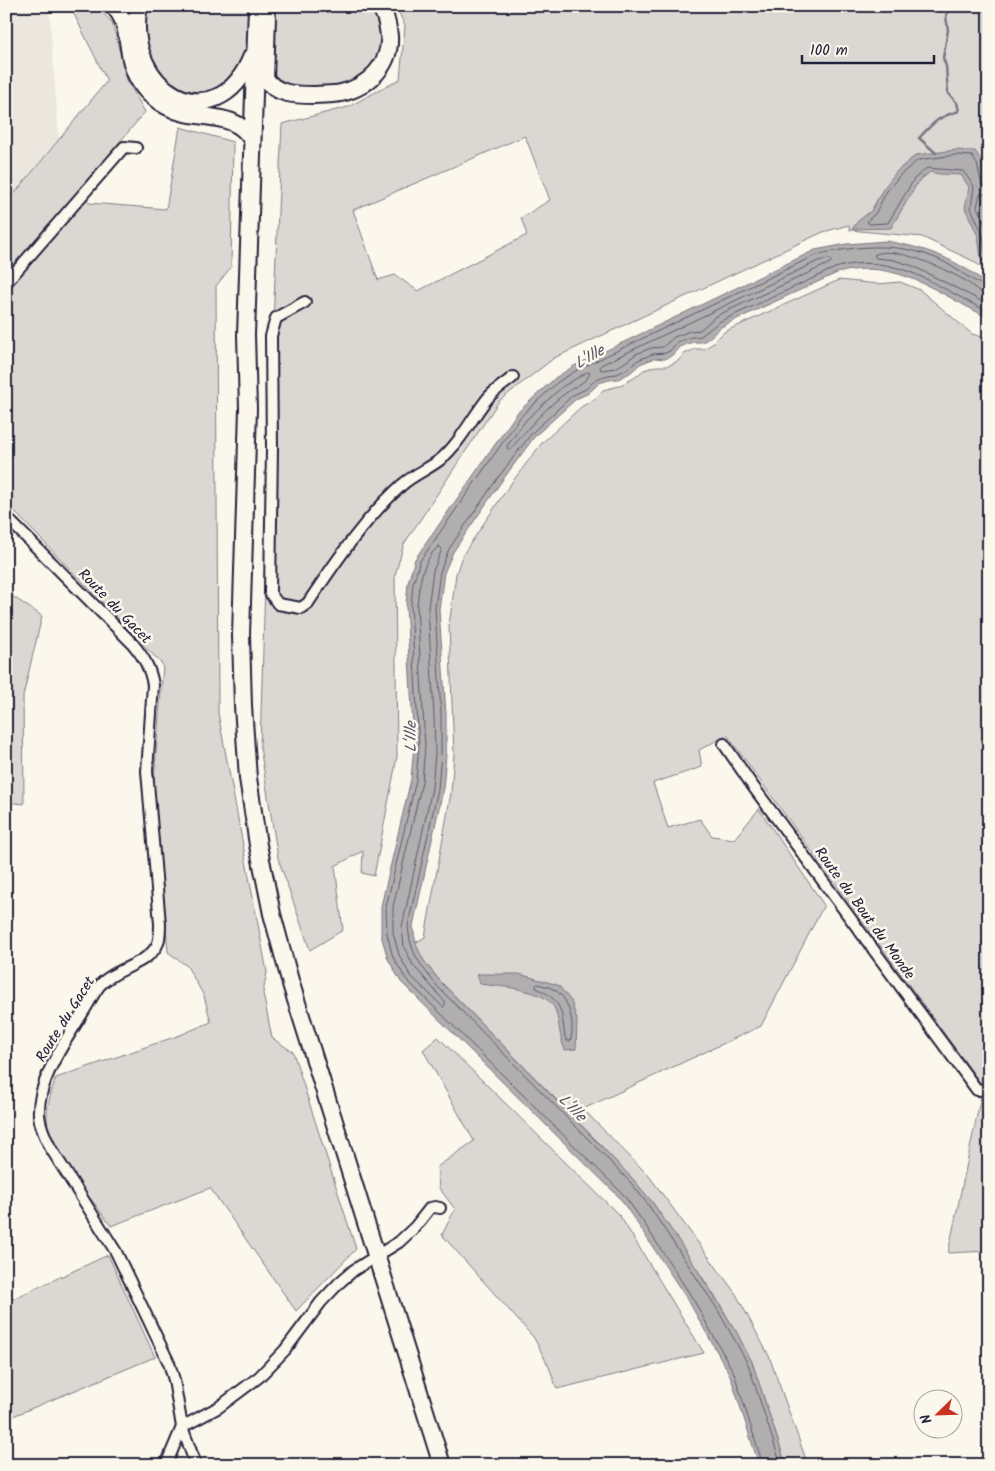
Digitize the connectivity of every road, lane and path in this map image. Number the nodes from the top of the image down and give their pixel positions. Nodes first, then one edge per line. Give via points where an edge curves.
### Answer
1 (112, 6) edge
2 (128, 6) edge
3 (139, 6) edge
4 (257, 6) edge
5 (267, 6) edge
6 (380, 6) edge
7 (125, 25) junction
8 (254, 49) junction
9 (265, 78) junction
10 (221, 96) junction
11 (253, 109) junction
12 (257, 141) junction
13 (136, 148) dead end
14 (6, 283) edge
15 (305, 302) dead end
16 (513, 377) dead end
17 (6, 517) edge
18 (724, 744) dead end
19 (989, 1090) edge
20 (440, 1208) dead end
21 (376, 1257) junction
22 (182, 1427) junction
23 (166, 1465) edge
24 (196, 1465) edge
25 (442, 1465) edge

1 - 7 main road
2 - 7 main road
3 - 10 main road via 137,27 142,55 151,76 174,95 190,100
4 - 8 main road
5 - 9 main road
6 - 9 main road via 387,21 389,43 381,66 365,83 341,93 295,95 273,87
7 - 12 main road via 135,71 152,96 183,112 233,122
8 - 10 main road via 242,76
8 - 11 main road
9 - 12 main road
10 - 11 main road via 241,100
11 - 12 main road
12 - 21 main road via 246,326 248,409 241,635 248,778 272,914
13 - 14 street via 124,147
15 - 16 street via 276,318 270,336 270,593 278,604 301,608 308,603 372,515 403,484 440,460 489,397
17 - 22 street, Route du Gacet via 132,643 144,657 150,671 148,771 160,924 157,945 150,954 116,972 93,996 48,1076 42,1090 39,1115 50,1147 116,1252 169,1364
18 - 19 street, Route du Bout du Monde via 977,1090
20 - 21 street via 430,1208 399,1242
21 - 22 street via 340,1282 259,1377 219,1407
21 - 25 main road
22 - 23 street
22 - 24 street, Route du Gacet

